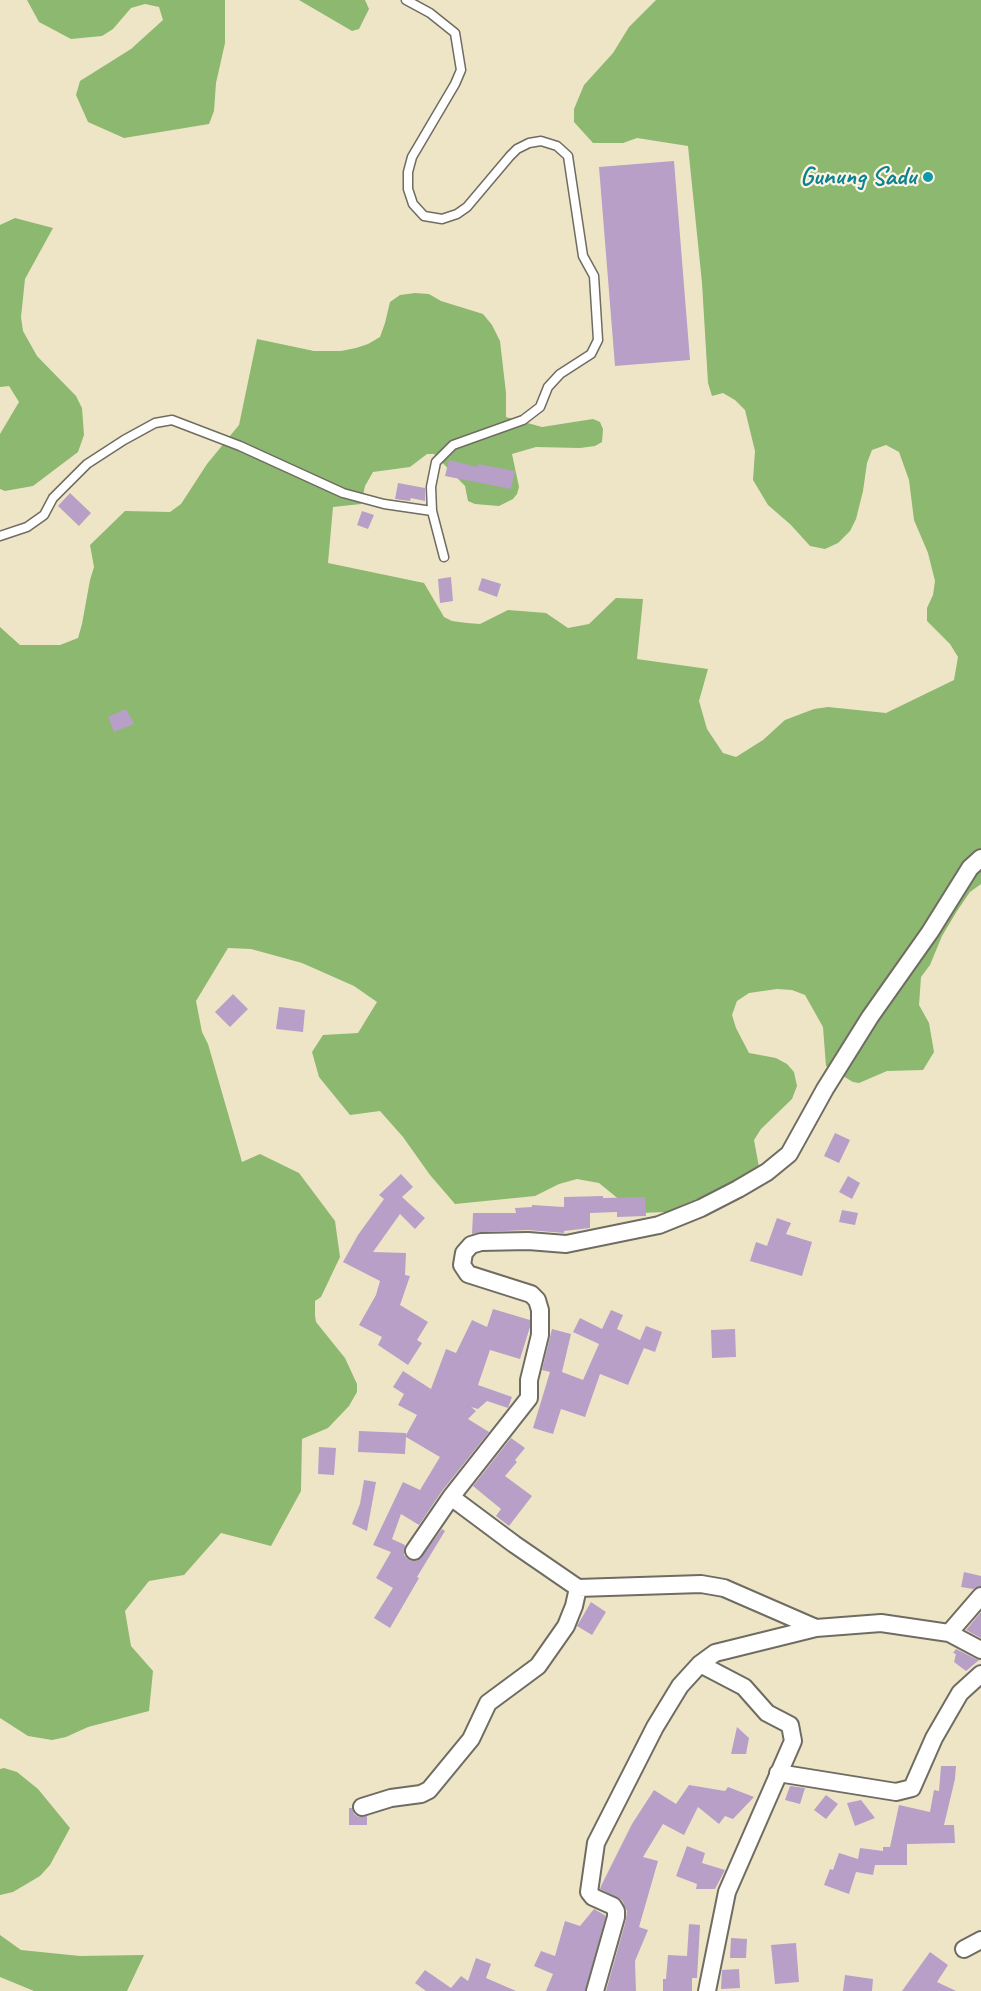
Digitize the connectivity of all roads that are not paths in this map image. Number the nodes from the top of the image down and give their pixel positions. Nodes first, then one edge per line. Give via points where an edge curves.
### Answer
1 (406, 0) edge
2 (432, 511) junction
3 (0, 536) edge
4 (444, 557) dead end
5 (981, 858) edge
6 (451, 1497) junction
7 (414, 1551) dead end
8 (578, 1588) junction
9 (981, 1596) edge
10 (816, 1628) junction
11 (949, 1633) junction
12 (981, 1650) edge
13 (700, 1664) junction
14 (981, 1674) edge
15 (778, 1773) junction
16 (362, 1806) dead end
17 (981, 1940) edge
18 (964, 1949) dead end
19 (595, 1991) edge
20 (707, 1991) edge

1 - 2 lane via 455,33 461,70 412,157 408,189 413,204 424,216 442,219 457,213 467,207 517,149 541,141 556,146 568,156 583,256 594,276 598,340 591,354 560,374 540,407 523,420 453,446 436,462
2 - 3 lane via 343,493 172,420 155,423 124,440 87,465 53,498 44,515 27,527
2 - 4 lane
5 - 6 street via 970,868 870,1017 789,1154 767,1172 701,1208 659,1225 566,1244 481,1242 464,1253 462,1265 468,1274 531,1294 537,1300 540,1335 529,1380 529,1398
6 - 7 street
6 - 8 street
8 - 10 street via 701,1584 724,1588
8 - 16 street via 566,1626 538,1666 488,1703 471,1739 429,1790
9 - 11 street
10 - 11 street via 881,1623
10 - 13 street via 715,1653
11 - 12 street
13 - 15 street via 744,1687 767,1713 790,1725 793,1741
13 - 19 street via 680,1686 655,1727 596,1843 589,1892 613,1906 616,1917
14 - 15 street via 960,1693 912,1788 896,1792
15 - 20 street via 727,1892
17 - 18 street

